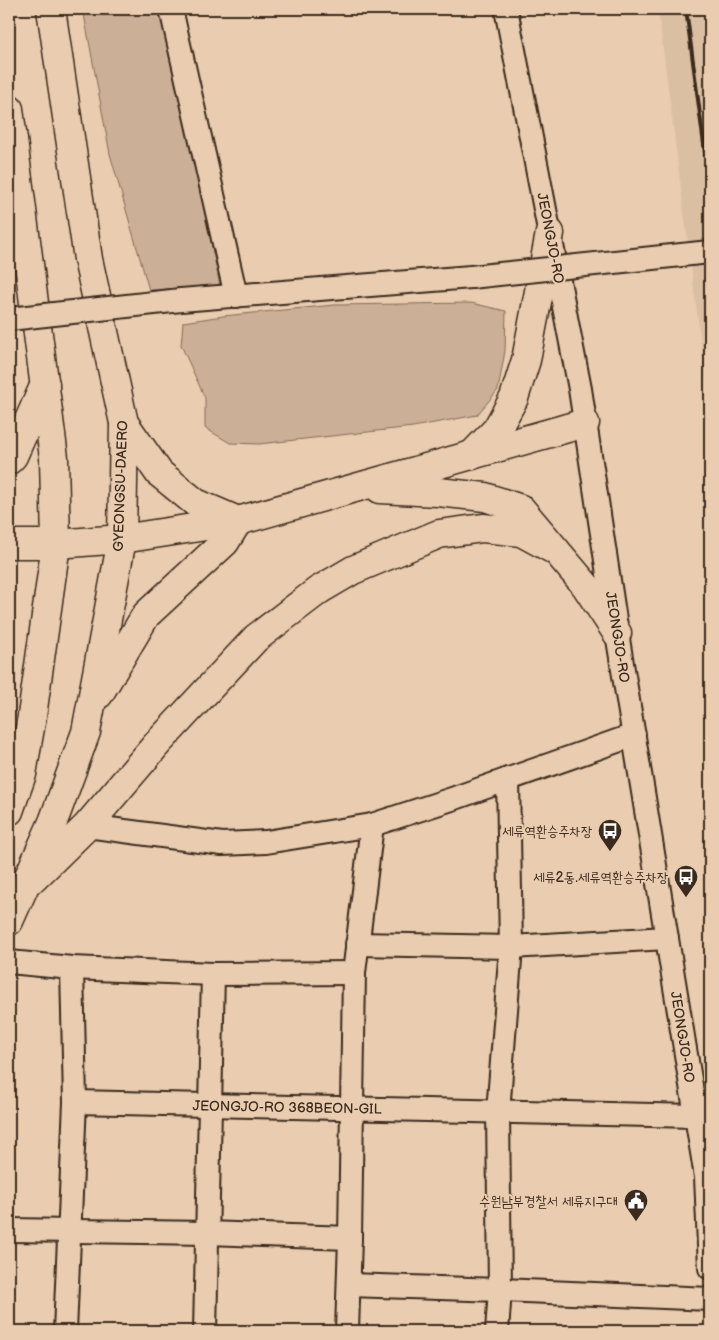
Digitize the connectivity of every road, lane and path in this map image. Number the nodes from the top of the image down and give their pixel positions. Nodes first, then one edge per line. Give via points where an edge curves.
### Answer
1 (51, 9) edge
2 (171, 9) edge
3 (506, 9) edge
4 (9, 109) edge
5 (550, 233) junction
6 (710, 252) edge
7 (236, 296) junction
8 (9, 319) edge
9 (45, 384) junction
10 (124, 423) junction
11 (585, 423) junction
12 (472, 456) junction
13 (9, 460) edge
14 (361, 487) junction
15 (238, 521) junction
16 (122, 539) junction
17 (9, 544) edge
18 (56, 544) junction
19 (556, 551) junction
20 (617, 633) junction
21 (91, 708) junction
22 (634, 735) junction
23 (508, 779) junction
24 (9, 811) edge
25 (372, 824) junction
26 (87, 826) junction
27 (23, 890) junction
28 (9, 922) edge
29 (667, 938) junction
30 (357, 944) junction
31 (511, 947) junction
32 (9, 962) edge
33 (72, 968) junction
34 (354, 973) junction
35 (213, 974) junction
36 (75, 1102) junction
37 (211, 1106) junction
38 (352, 1109) junction
39 (498, 1112) junction
40 (696, 1116) junction
41 (9, 1230) edge
42 (69, 1231) junction
43 (208, 1233) junction
44 (350, 1238) junction
45 (710, 1268) edge
46 (348, 1285) junction
47 (500, 1290) junction
48 (710, 1299) edge
49 (65, 1331) edge
50 (206, 1331) edge
51 (347, 1331) edge
52 (497, 1331) edge

1 - 10 main road, GYEONGSU-DAERO via 88,259
2 - 7 street
3 - 5 street, JEONGJO-RO
4 - 9 main road
5 - 11 street, JEONGJO-RO
5 - 12 main road via 526,360 514,398 497,429
6 - 7 street, bridge via 471,277
7 - 8 street, bridge
9 - 13 main road via 14,456
9 - 18 main road via 54,458
10 - 15 main road via 159,473 196,503
10 - 16 main road, GYEONGSU-DAERO
11 - 12 main road
11 - 20 street, JEONGJO-RO
12 - 14 main road
14 - 15 main road
14 - 19 main road via 485,497 521,509
15 - 16 main road
15 - 21 main road via 225,542 146,615
16 - 18 main road
16 - 21 main road, GYEONGSU-DAERO
17 - 18 main road
18 - 24 main road via 29,736 22,774
19 - 20 main road via 586,586
19 - 26 main road via 521,532 483,528 438,534 353,570 319,590 256,638 157,744
20 - 22 street, JEONGJO-RO
21 - 27 main road, GYEONGSU-DAERO via 86,732 53,822
22 - 23 street
22 - 29 street, JEONGJO-RO
23 - 25 street
23 - 31 street
25 - 26 street via 266,842 222,844
25 - 30 street
26 - 27 main road
27 - 28 main road, GYEONGSU-DAERO
29 - 31 street
29 - 40 street, JEONGJO-RO
30 - 31 street
30 - 34 street
31 - 39 street
32 - 33 street
33 - 35 street
33 - 36 street
34 - 35 street
34 - 38 street
35 - 37 street
36 - 37 street, JEONGJO-RO 368BEON-GIL
36 - 42 street
37 - 38 street, JEONGJO-RO 368BEON-GIL
37 - 43 street
38 - 39 street, JEONGJO-RO 368BEON-GIL
38 - 44 street
39 - 40 street, JEONGJO-RO 368BEON-GIL
39 - 47 street
40 - 45 street, JEONGJO-RO via 706,1177
41 - 42 street
42 - 43 street
42 - 49 street
43 - 44 street
43 - 50 street
44 - 46 street
46 - 47 street
46 - 51 street
47 - 48 street
47 - 52 street

